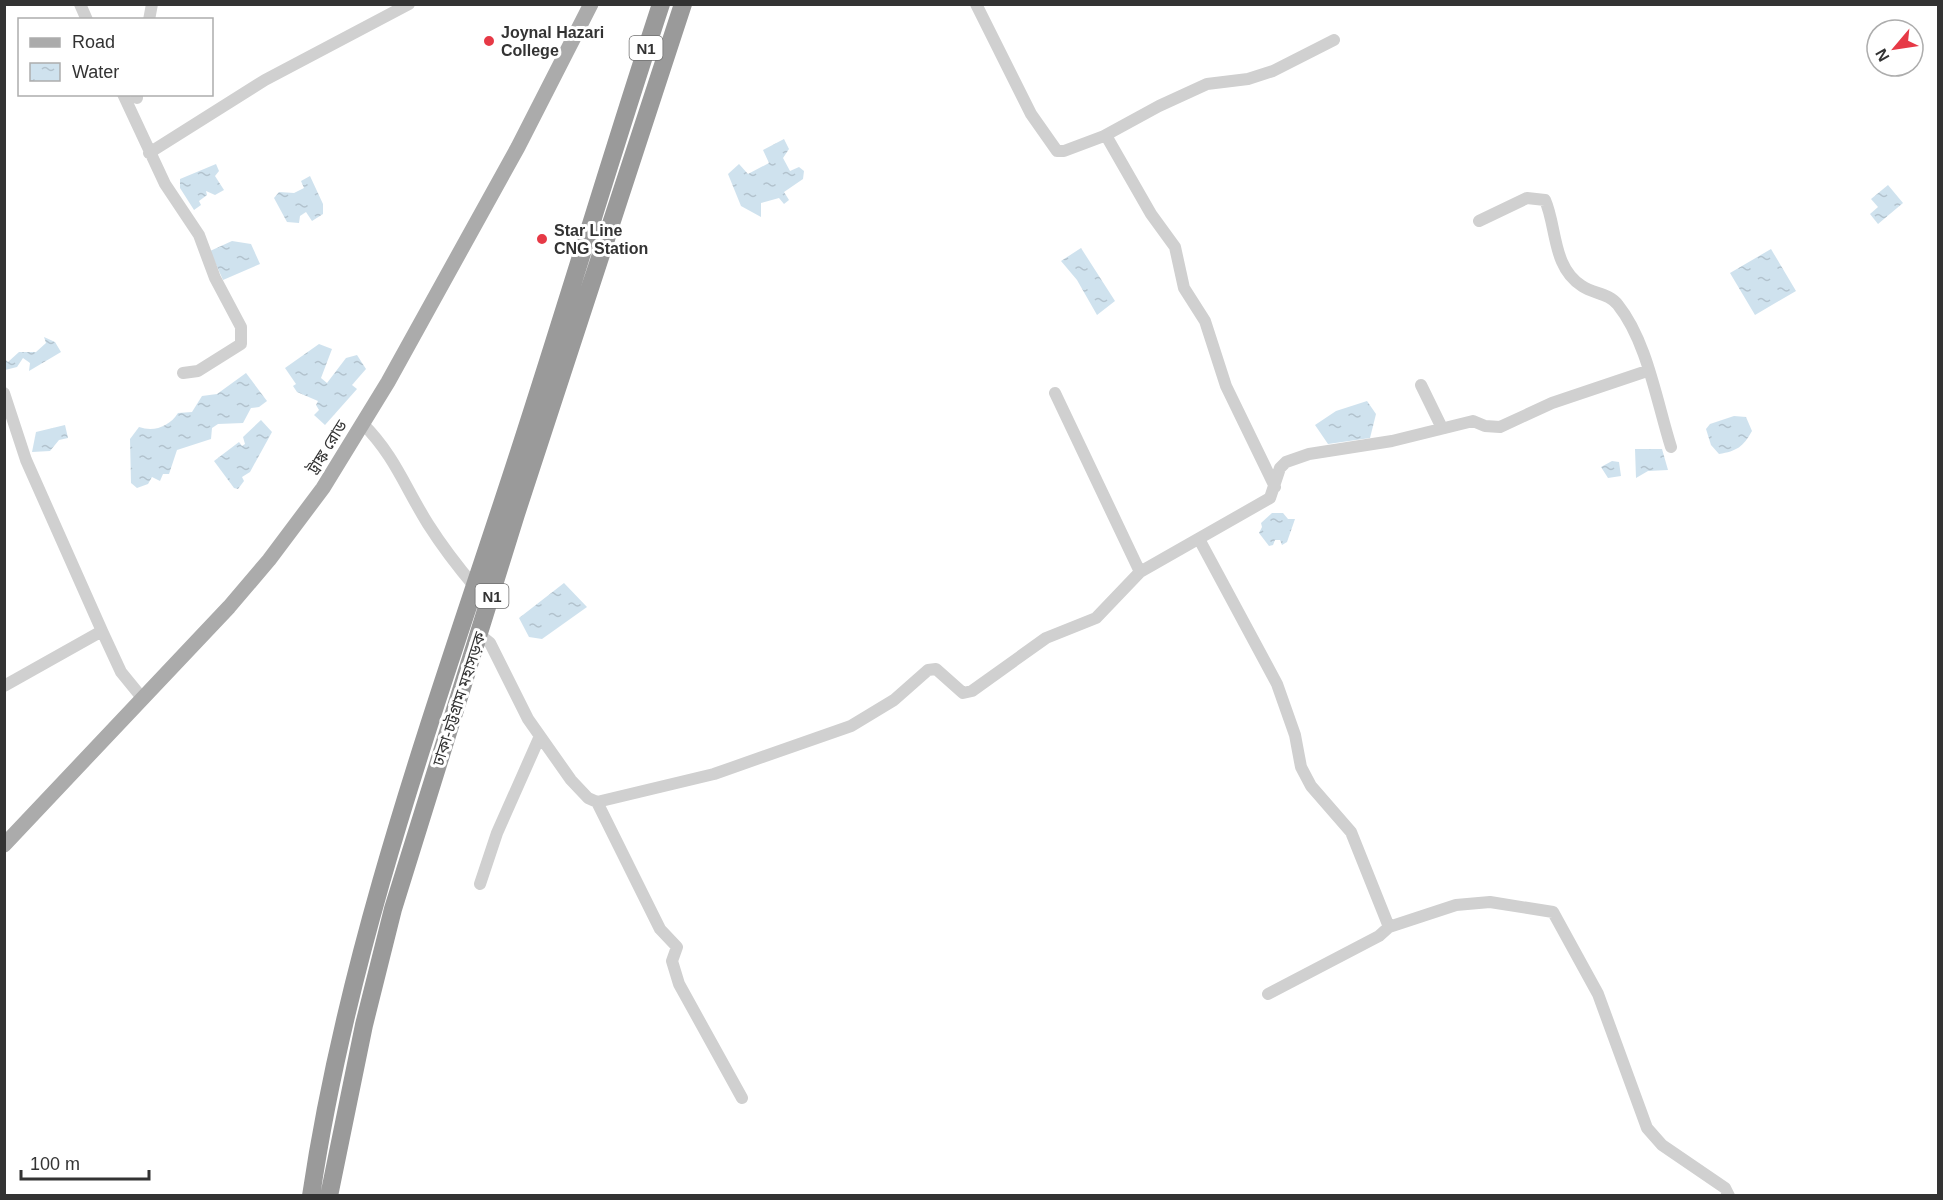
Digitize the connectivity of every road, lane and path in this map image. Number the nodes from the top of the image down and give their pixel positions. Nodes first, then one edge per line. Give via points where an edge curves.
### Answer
1 (80, 4) edge
2 (409, 4) edge
3 (591, 4) edge
4 (661, 4) edge
5 (683, 4) edge
6 (976, 4) edge
7 (86, 18) edge
8 (1334, 40) dead end
9 (633, 92) junction
10 (124, 96) edge
11 (652, 100) junction
12 (622, 126) junction
13 (642, 131) junction
14 (1104, 136) junction
15 (148, 153) junction
16 (1479, 221) dead end
17 (1647, 370) junction
18 (183, 373) dead end
19 (1421, 385) dead end
20 (4, 393) edge
21 (1055, 393) dead end
22 (363, 424) junction
23 (1442, 428) junction
24 (1671, 447) dead end
25 (1275, 487) junction
26 (1198, 539) junction
27 (1140, 572) junction
28 (475, 587) junction
29 (102, 631) junction
30 (480, 635) junction
31 (4, 686) edge
32 (143, 699) junction
33 (540, 736) junction
34 (597, 802) junction
35 (4, 845) edge
36 (480, 884) dead end
37 (1389, 927) junction
38 (1268, 994) dead end
39 (742, 1098) dead end
40 (311, 1196) edge
41 (329, 1196) edge
42 (1729, 1196) edge

1 - 7 street
2 - 15 street via 265,80
3 - 22 main road, ট্রাঙ্ক রোড via 518,147
4 - 9 highway, ঢাকা-চট্টগ্রাম মহাসড়ক / N1
5 - 11 highway, ঢাকা-চট্টগ্রাম মহাসড়ক / N1
6 - 14 street via 1031,114 1057,151
8 - 14 street via 1273,71 1248,79 1207,84
9 - 11 highway via 633,102 638,106 645,107
9 - 12 highway, ঢাকা-চট্টগ্রাম মহাসড়ক / N1
10 - 15 street
11 - 13 highway, ঢাকা-চট্টগ্রাম মহাসড়ক / N1
12 - 13 highway via 634,120
12 - 28 highway, ঢাকা-চট্টগ্রাম মহাসড়ক / N1
13 - 30 highway, ঢাকা-চট্টগ্রাম মহাসড়ক / N1
14 - 25 street via 1175,247 1184,288 1205,321 1226,386
15 - 18 street via 199,236 215,278 241,327 241,344 198,371
16 - 17 street via 1527,198 1545,200 1556,247 1570,274 1581,286 1610,297 1618,305 1644,352
17 - 23 street via 1552,402 1500,427 1473,421
17 - 24 street
19 - 23 street
20 - 29 street via 26,460
21 - 27 street
22 - 28 street via 384,446 452,561
22 - 32 main road, ট্রাঙ্ক রোড via 323,488 269,560
23 - 25 street via 1286,462 1280,468
25 - 26 street via 1270,498
26 - 27 street
26 - 37 street via 1277,684 1295,735 1301,768 1311,786 1351,832
27 - 34 street via 1096,618 1046,638 972,691 963,693 936,669 928,670 894,700 851,726 714,774
28 - 40 highway, ঢাকা-চট্টগ্রাম মহাসড়ক / N1 via 361,952 340,1039
29 - 31 street
29 - 32 street via 121,672
30 - 33 street via 490,643
30 - 41 highway, ঢাকা-চট্টগ্রাম মহাসড়ক / N1 via 381,953
32 - 35 main road, ট্রাঙ্ক রোড
33 - 34 street via 571,780
33 - 36 street via 497,833
34 - 39 street via 660,929 677,948 672,962 679,984
37 - 38 street via 1379,936
37 - 42 street via 1456,904 1490,902 1553,912 1598,994 1647,1128 1662,1145 1725,1188

